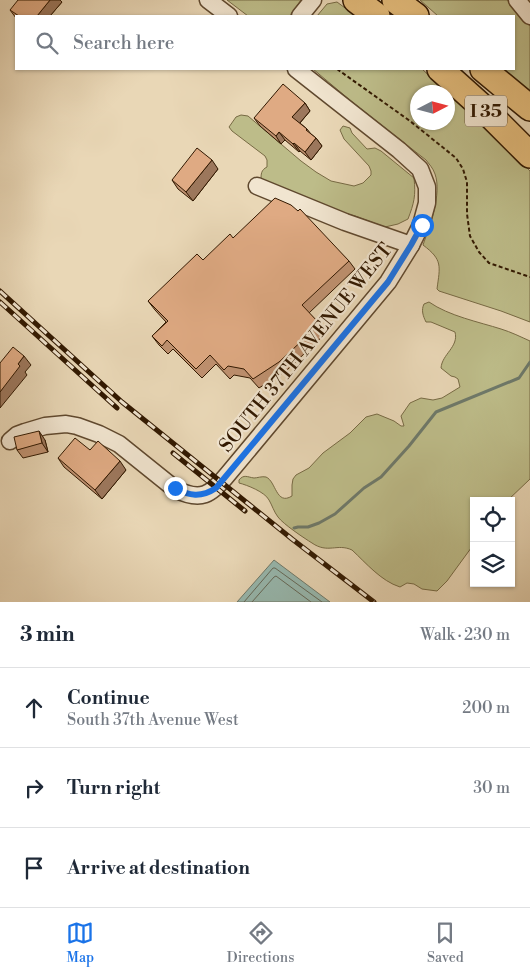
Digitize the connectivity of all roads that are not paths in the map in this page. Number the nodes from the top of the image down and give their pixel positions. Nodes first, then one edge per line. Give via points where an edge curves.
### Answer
1 (208, 0) edge
2 (313, 0) edge
3 (356, 0) edge
4 (396, 0) edge
5 (408, 0) edge
6 (517, 0) edge
7 (228, 15) edge
8 (301, 15) edge
9 (376, 15) edge
10 (415, 15) edge
11 (422, 15) edge
12 (530, 16) edge
13 (297, 70) edge
14 (441, 70) edge
15 (484, 70) edge
16 (530, 108) edge
17 (530, 155) edge
18 (257, 186) dead end
19 (411, 245) junction
20 (10, 441) dead end

1 - 7 street
2 - 8 street
3 - 9 highway
4 - 10 highway
5 - 11 highway
6 - 12 street
13 - 19 street, SOUTH 37TH AVENUE WEST via 420,169 427,187 427,203 422,225
14 - 17 highway, I 35
15 - 16 highway, I 35
18 - 19 street
19 - 20 street, SOUTH 37TH AVENUE WEST via 388,282 228,474 207,494 185,494 119,444 77,426 45,426

